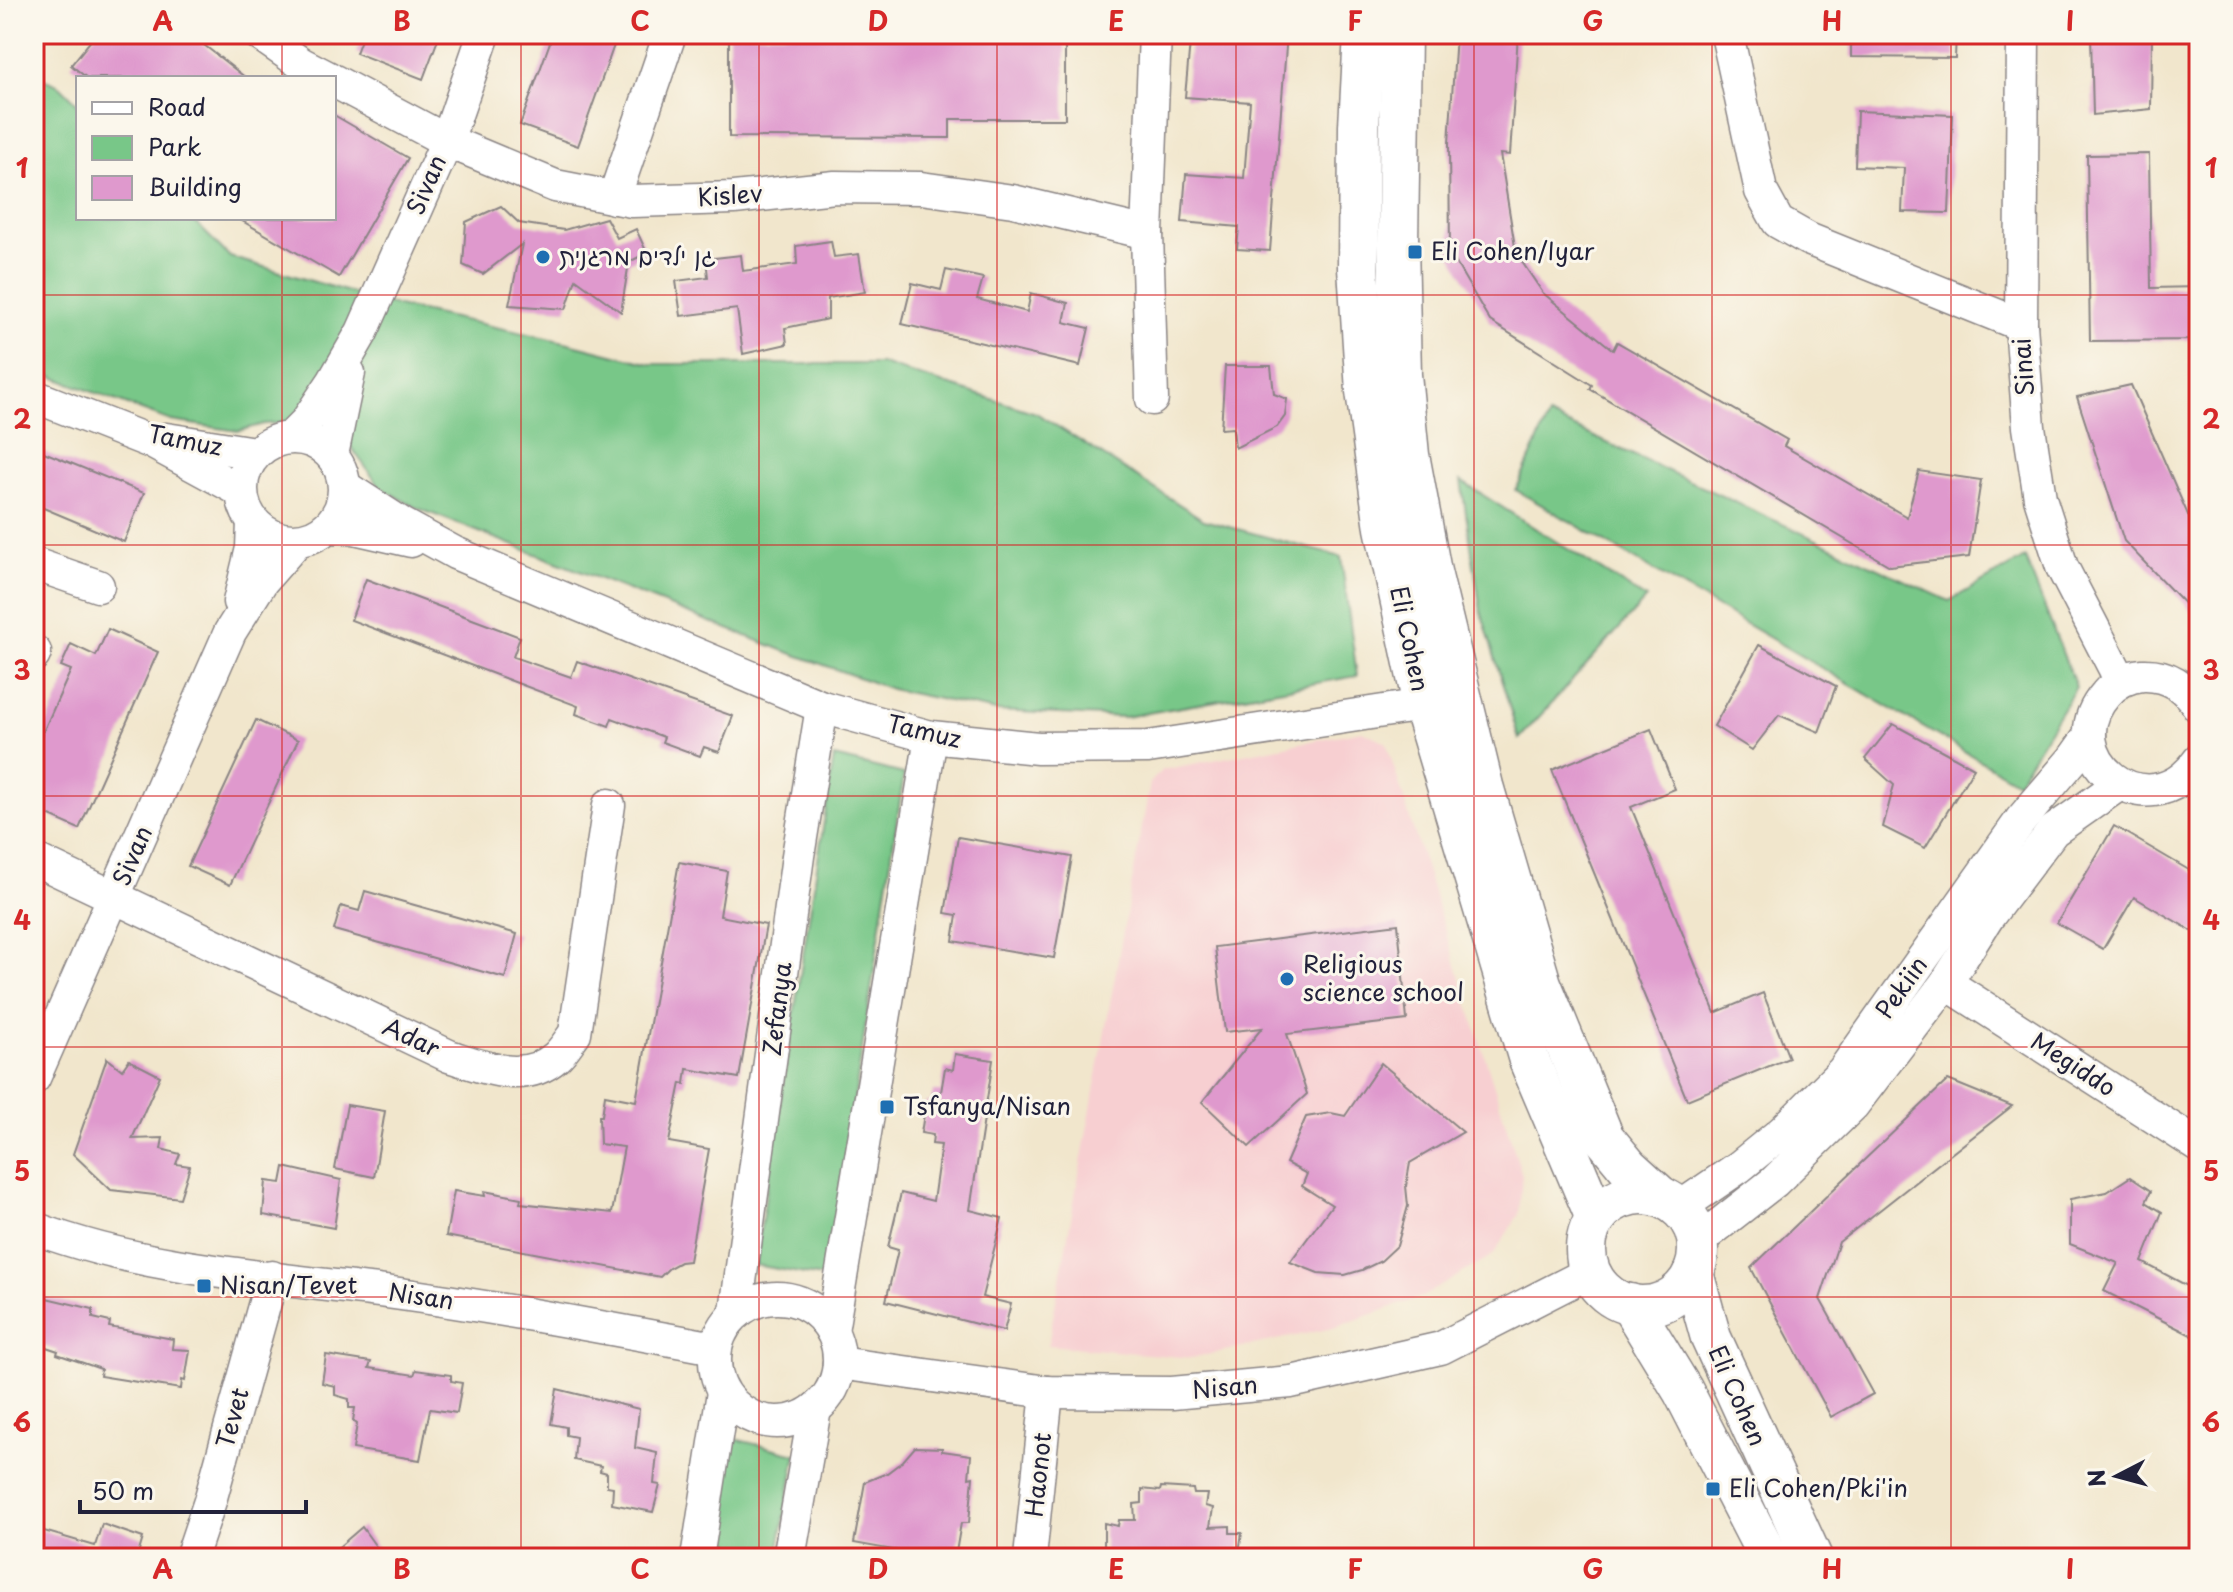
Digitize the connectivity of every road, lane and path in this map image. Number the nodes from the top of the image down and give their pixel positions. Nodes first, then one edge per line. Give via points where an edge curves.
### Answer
1 (259, 34) edge
2 (484, 34) edge
3 (670, 34) edge
4 (1155, 34) edge
5 (1364, 34) edge
6 (1401, 34) edge
7 (1727, 34) edge
8 (2023, 34) edge
9 (325, 76) edge
10 (336, 82) edge
11 (447, 141) junction
12 (614, 198) junction
13 (1147, 233) junction
14 (2021, 325) junction
15 (362, 332) junction
16 (34, 396) edge
17 (1152, 399) dead end
18 (116, 427) junction
19 (291, 437) junction
20 (255, 453) junction
21 (332, 455) junction
22 (345, 487) junction
23 (241, 491) junction
24 (253, 522) junction
25 (328, 527) junction
26 (297, 541) junction
27 (455, 553) junction
28 (34, 564) edge
29 (98, 586) dead end
30 (230, 632) junction
31 (2121, 681) junction
32 (1423, 705) junction
33 (822, 707) junction
34 (2199, 707) edge
35 (2090, 735) junction
36 (931, 737) junction
37 (2199, 760) edge
38 (2122, 785) junction
39 (609, 805) dead end
40 (34, 859) edge
41 (115, 898) junction
42 (1946, 983) junction
43 (34, 1078) edge
44 (2199, 1146) edge
45 (1670, 1202) junction
46 (1596, 1218) junction
47 (34, 1228) edge
48 (1695, 1258) junction
49 (1590, 1272) junction
50 (272, 1277) junction
51 (1630, 1304) junction
52 (736, 1311) junction
53 (832, 1331) junction
54 (715, 1348) junction
55 (839, 1363) junction
56 (723, 1392) junction
57 (1047, 1392) junction
58 (815, 1409) junction
59 (191, 1558) edge
60 (697, 1558) edge
61 (789, 1558) edge
62 (1030, 1558) edge
63 (1769, 1558) edge
64 (1812, 1558) edge

1 - 9 street
2 - 11 street, Sivan
3 - 12 street
4 - 13 street
5 - 32 street, Eli Cohen via 1358,268 1366,391 1385,528
6 - 45 street, Eli Cohen via 1401,375 1409,455 1452,663 1541,984 1604,1138 1628,1167
7 - 14 street via 1761,191 1778,222
8 - 14 street, Sinai
10 - 11 street, Kislev
11 - 12 street, Kislev via 555,186
11 - 15 street, Sivan
12 - 13 street, Kislev via 921,188 1013,201
13 - 17 street
14 - 31 street, Sinai via 2040,498 2062,567
15 - 19 street, Sivan via 318,405
15 - 21 street, Sivan
16 - 18 street, Tamuz
18 - 20 street, Tamuz
18 - 23 street, Tamuz
19 - 20 street
19 - 21 street via 320,445
20 - 23 street
21 - 22 street
22 - 25 street via 343,502
22 - 27 street, Tamuz
23 - 24 street
24 - 26 street via 273,537
24 - 30 street, Sivan via 248,570
25 - 26 street
25 - 27 street, Tamuz via 378,533
26 - 30 street, Sivan via 262,581
27 - 33 street, Tamuz
28 - 29 street
30 - 41 street, Sivan
31 - 34 street via 2158,676 2190,693
31 - 35 street, Pekiin via 2098,703
32 - 36 street, Tamuz via 1148,747 1038,748
32 - 46 street, Eli Cohen via 1529,1060
33 - 36 street, Tamuz
33 - 52 street, Zefanya
35 - 38 street via 2099,764
35 - 45 street, Pekiin via 2021,820 1843,1071 1739,1167
36 - 53 street
37 - 38 street via 2174,785 2139,791
38 - 42 street, Pekiin via 2053,831
39 - 41 street, Adar via 575,1033 555,1058 523,1074 449,1056
40 - 41 street, Adar
41 - 43 street, Sivan
42 - 44 street, Megiddo
42 - 48 street, Pekiin via 1853,1105
45 - 46 street via 1642,1193 1624,1196
45 - 48 street via 1694,1229
46 - 49 street via 1588,1235
47 - 50 street, Nisan via 79,1245
48 - 51 street via 1682,1289 1667,1300
48 - 64 street, Eli Cohen via 1711,1338
49 - 51 street via 1613,1298
49 - 57 street, Nisan via 1441,1348 1291,1382 1172,1393
50 - 54 street, Nisan via 478,1305
50 - 59 street, Tevet
51 - 63 street, Eli Cohen via 1683,1391
52 - 53 street via 781,1297 811,1307
52 - 54 street
53 - 55 street
54 - 56 street via 715,1371
55 - 57 street, Nisan
55 - 58 street via 836,1380
56 - 58 street via 755,1419 776,1423 797,1420
56 - 60 street
57 - 62 street, Haonot
58 - 61 street

